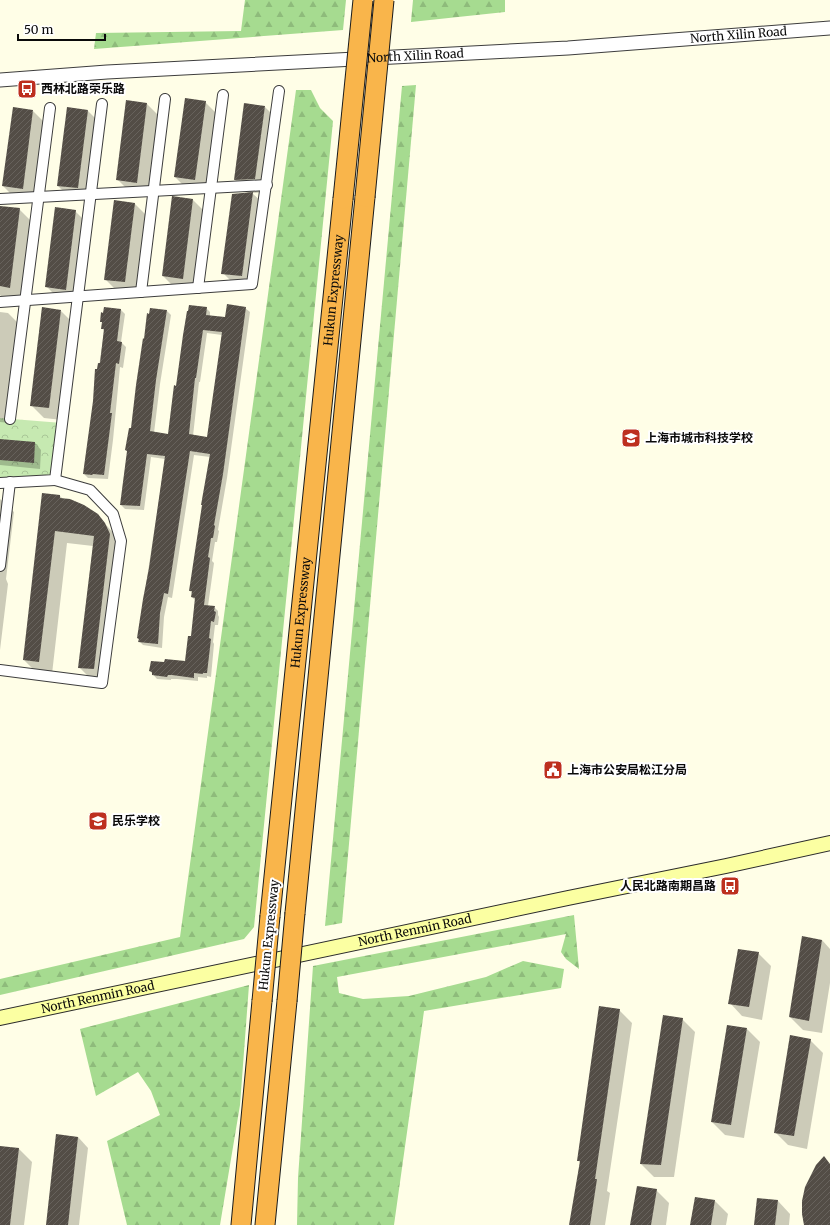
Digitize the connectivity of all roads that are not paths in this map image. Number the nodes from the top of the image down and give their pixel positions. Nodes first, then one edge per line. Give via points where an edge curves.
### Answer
1 (363, 0) edge
2 (384, 0) edge
3 (830, 28) edge
4 (0, 80) edge
5 (279, 91) dead end
6 (222, 95) dead end
7 (165, 99) dead end
8 (102, 104) dead end
9 (50, 108) dead end
10 (267, 185) junction
11 (211, 188) junction
12 (153, 191) junction
13 (90, 195) junction
14 (38, 197) junction
15 (0, 200) edge
16 (198, 288) junction
17 (140, 292) junction
18 (78, 296) junction
19 (25, 300) junction
20 (0, 302) edge
21 (10, 419) dead end
22 (55, 480) junction
23 (5, 483) edge
24 (0, 566) edge
25 (0, 670) edge
26 (830, 843) edge
27 (0, 1018) edge
28 (251, 1120) junction
29 (275, 1123) junction
30 (232, 1225) edge
31 (241, 1225) edge
32 (265, 1225) edge
33 (269, 1225) edge

1 - 28 highway, Hukun Expressway, bridge
2 - 29 highway, Hukun Expressway, bridge
3 - 4 street, North Xilin Road via 560,48
5 - 10 street
6 - 11 street
7 - 12 street
8 - 13 street
9 - 14 street
10 - 11 street
10 - 16 street via 252,284
11 - 12 street
11 - 16 street
12 - 13 street
12 - 17 street
13 - 14 street
13 - 18 street
14 - 15 street
14 - 19 street
16 - 17 street
17 - 18 street
18 - 19 street
18 - 22 street
19 - 20 street
19 - 21 street
22 - 23 street
22 - 25 street via 90,490 113,514 121,541 102,683
23 - 24 street
26 - 27 main road, North Renmin Road
28 - 30 highway
28 - 31 highway, Hukun Expressway
29 - 32 highway, Hukun Expressway
29 - 33 highway

